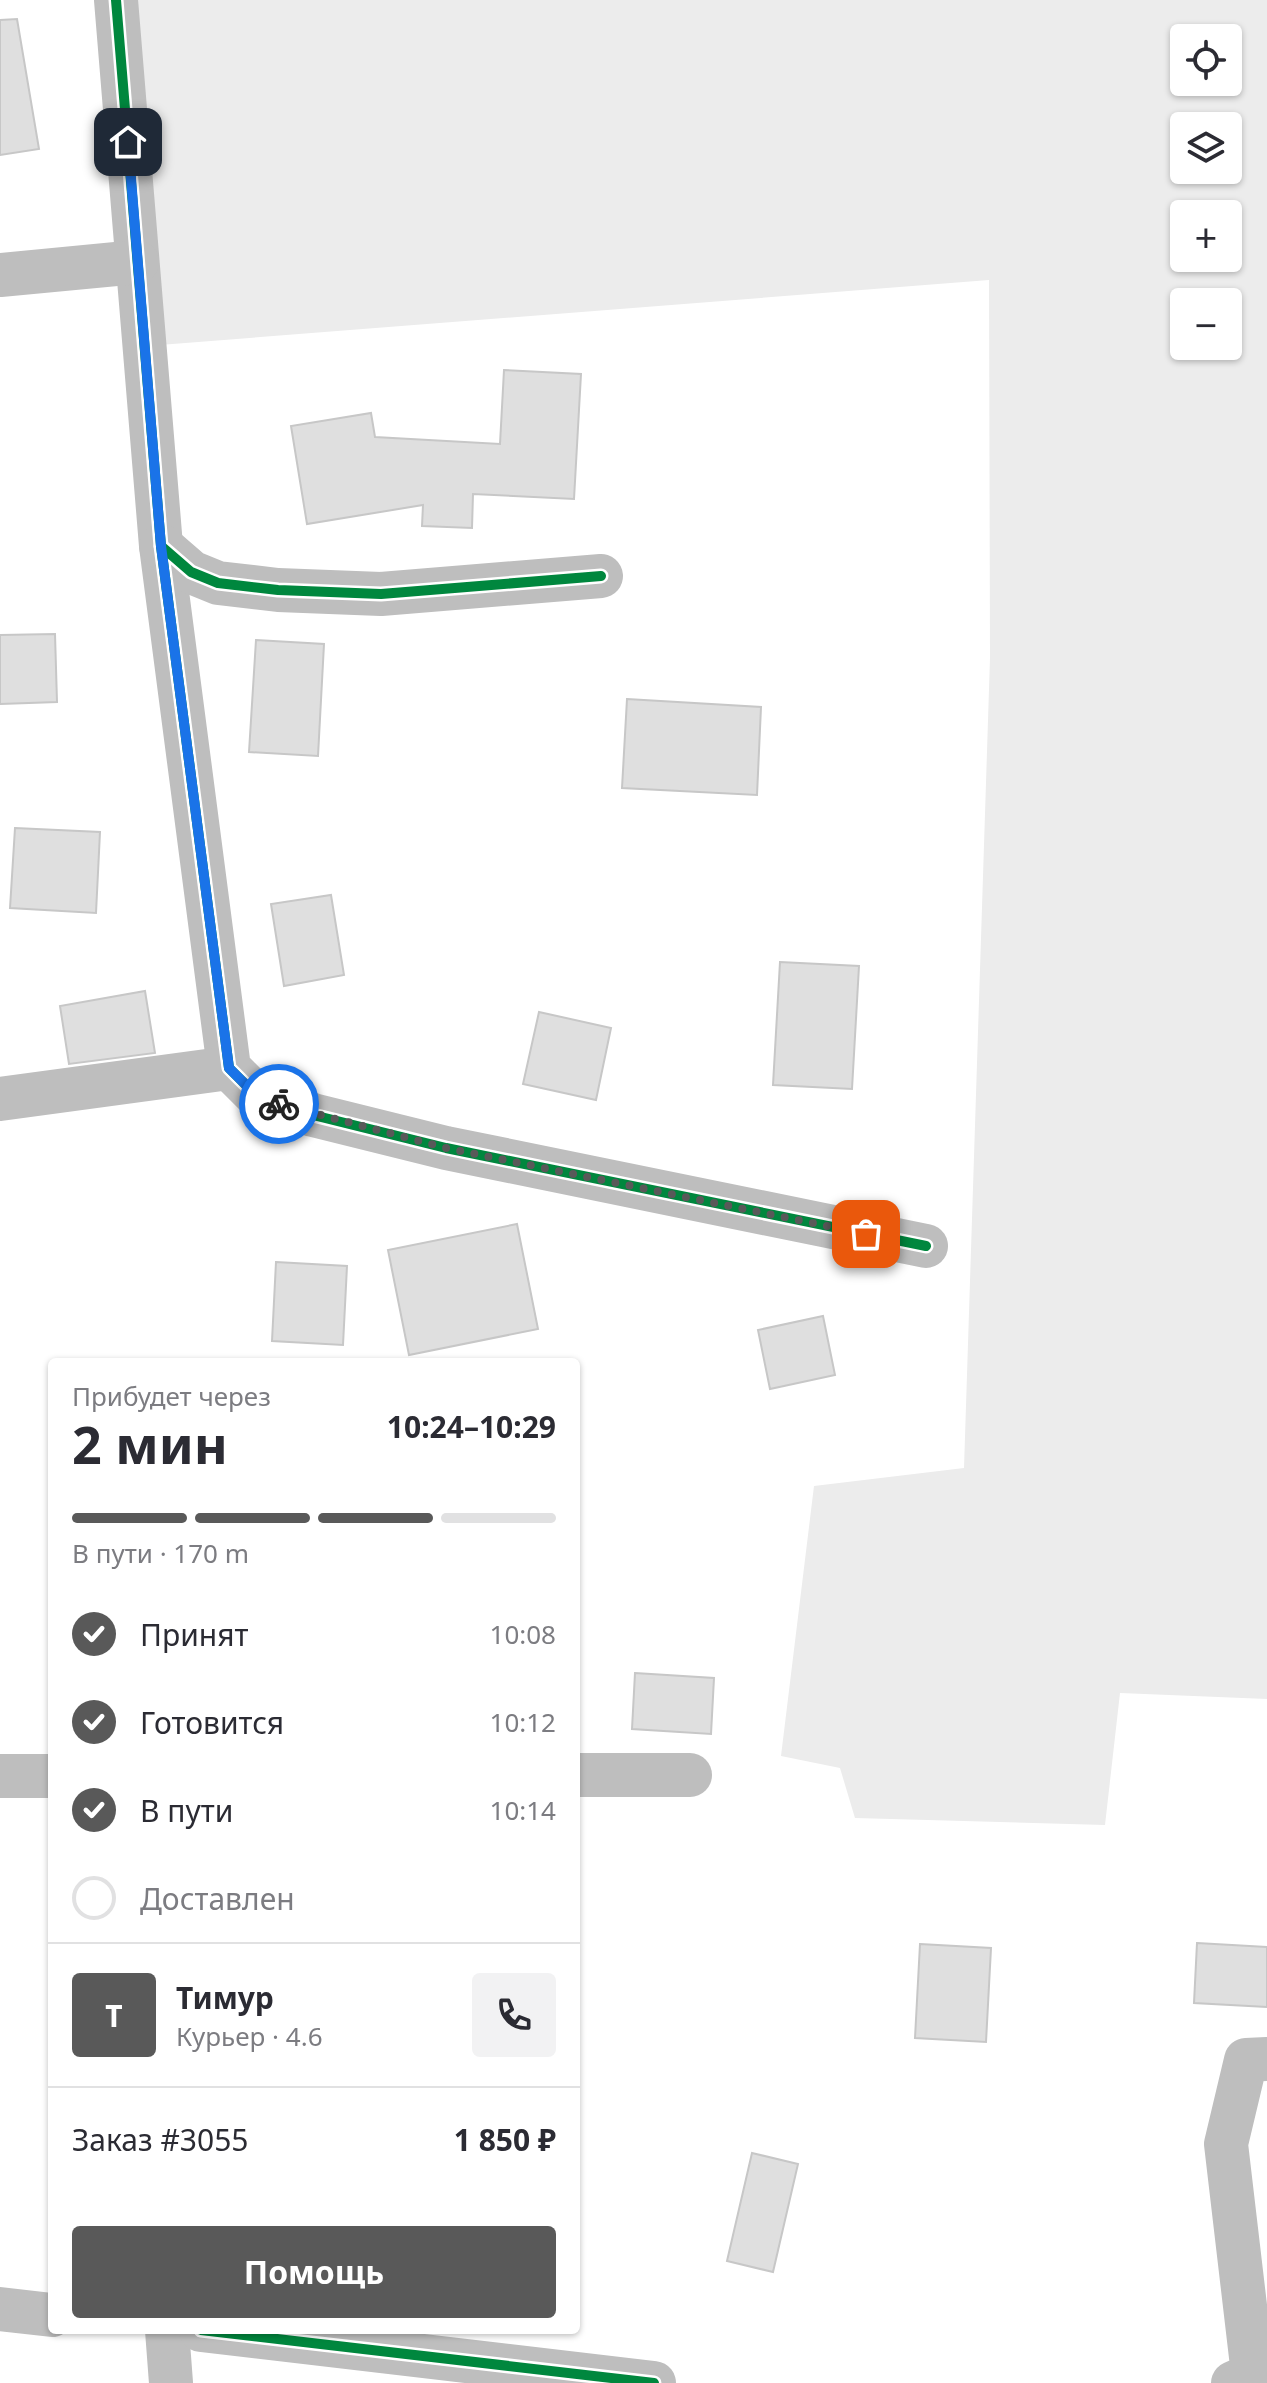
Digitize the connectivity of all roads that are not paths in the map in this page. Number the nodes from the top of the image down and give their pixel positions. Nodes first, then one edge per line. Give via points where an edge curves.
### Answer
1 (116, 0) edge
2 (137, 262) junction
3 (0, 275) edge
4 (161, 546) junction
5 (601, 576) dead end
6 (229, 1068) junction
7 (0, 1099) edge
8 (926, 1246) dead end
9 (580, 1775) edge
10 (690, 1775) dead end
11 (0, 1776) edge
12 (48, 1776) edge
13 (1267, 2059) edge
14 (0, 2309) edge
15 (48, 2315) edge
16 (167, 2334) edge
17 (230, 2334) edge
18 (543, 2377) edge
19 (171, 2383) edge
20 (654, 2383) edge
21 (1233, 2383) edge

1 - 2 street
2 - 3 street
2 - 4 street
4 - 5 street via 191,572 218,583 278,590 381,594
4 - 6 street
6 - 7 street
6 - 8 street via 258,1097 328,1119
9 - 10 street
11 - 12 street
13 - 21 street via 1246,2060 1226,2144 1253,2374
14 - 15 street
16 - 19 street
17 - 18 street
18 - 20 street

